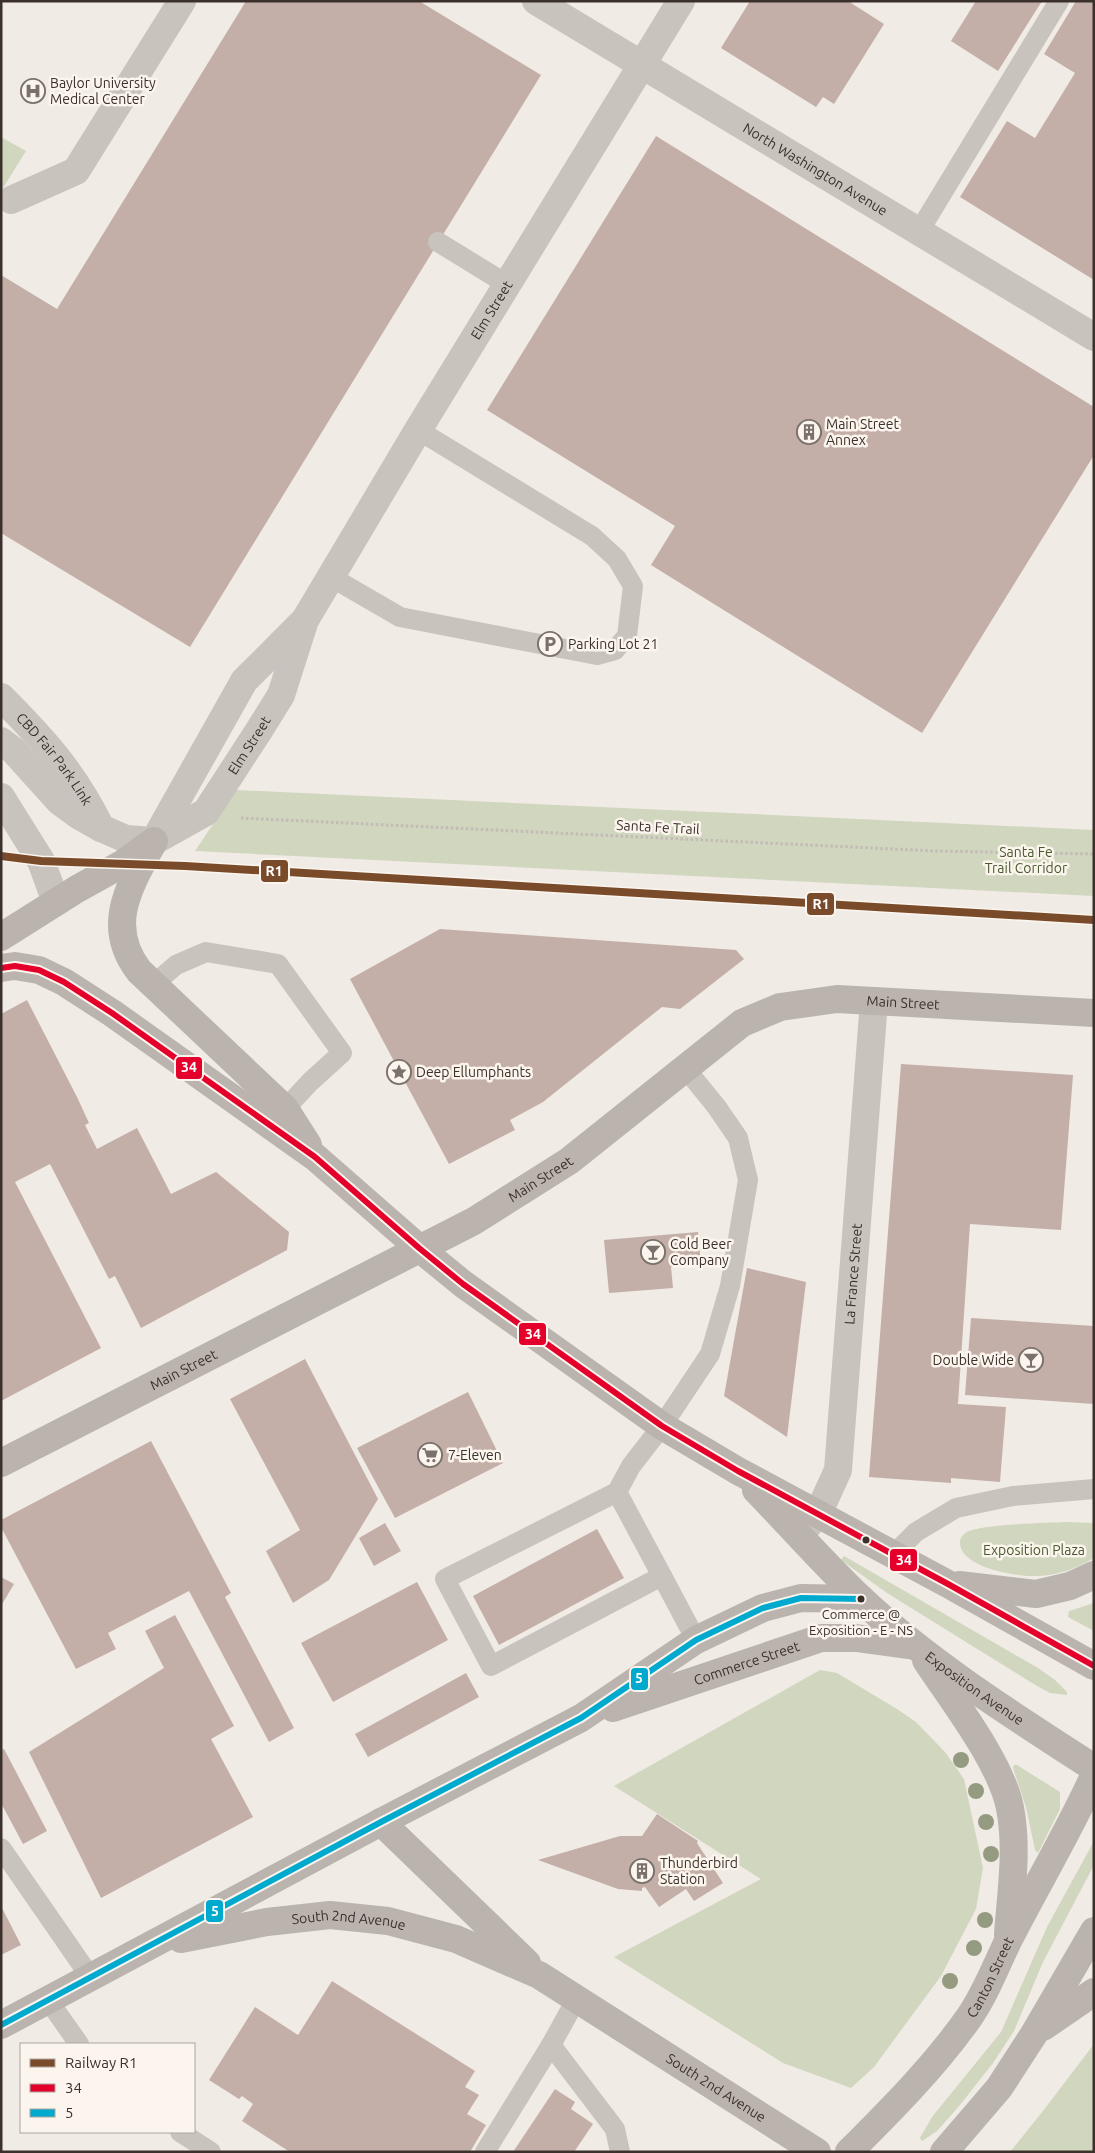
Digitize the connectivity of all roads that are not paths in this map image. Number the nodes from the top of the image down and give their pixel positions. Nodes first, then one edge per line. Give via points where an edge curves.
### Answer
1 (182, 1) edge
2 (536, 1) edge
3 (681, 1) edge
4 (1059, 1) edge
5 (641, 65) junction
6 (6, 200) edge
7 (918, 233) junction
8 (438, 242) dead end
9 (508, 285) junction
10 (1094, 338) edge
11 (418, 430) junction
12 (331, 577) junction
13 (305, 620) junction
14 (1, 697) edge
15 (1, 741) edge
16 (1, 797) edge
17 (101, 828) junction
18 (154, 841) junction
19 (56, 902) junction
20 (1, 936) edge
21 (1, 968) edge
22 (154, 984) junction
23 (874, 1001) junction
24 (1094, 1013) edge
25 (685, 1068) junction
26 (285, 1109) junction
27 (315, 1156) junction
28 (419, 1248) junction
29 (662, 1426) junction
30 (1, 1463) edge
31 (738, 1471) junction
32 (1094, 1489) edge
33 (617, 1492) junction
34 (818, 1514) junction
35 (800, 1535) junction
36 (893, 1555) junction
37 (1094, 1575) edge
38 (662, 1576) junction
39 (948, 1584) junction
40 (862, 1599) junction
41 (696, 1640) junction
42 (916, 1646) junction
43 (1094, 1666) edge
44 (581, 1718) junction
45 (1094, 1768) edge
46 (1094, 1776) edge
47 (380, 1822) junction
48 (1, 1848) edge
49 (1094, 1931) edge
50 (1007, 1943) junction
51 (152, 1945) junction
52 (539, 1975) junction
53 (90, 1978) junction
54 (1094, 1992) edge
55 (577, 1998) junction
56 (48, 2000) junction
57 (1, 2025) edge
58 (1034, 2034) junction
59 (79, 2043) edge
60 (551, 2045) junction
61 (182, 2133) edge
62 (211, 2152) edge
63 (485, 2152) edge
64 (620, 2152) edge
65 (817, 2152) edge
66 (848, 2152) edge
67 (944, 2152) edge

1 - 6 street via 76,171
2 - 5 street, North Washington Avenue
3 - 5 street, Elm Street
4 - 7 lane
5 - 7 street, North Washington Avenue
5 - 9 street, Elm Street
7 - 10 street, North Washington Avenue
8 - 9 lane
9 - 11 street, Elm Street
11 - 12 street, Elm Street
11 - 12 lane via 592,536 617,559 633,586 627,636 615,650 597,655 400,618
12 - 13 street, Elm Street
13 - 18 street, Elm Street via 244,681
13 - 18 street, Elm Street via 281,695 206,812
14 - 17 street, CBD Fair Park Link via 67,769
15 - 17 street, CBD Fair Park Link via 59,801
16 - 19 street via 41,860
17 - 18 street, CBD Fair Park Link via 126,839
18 - 19 main road, Elm Street via 122,864
18 - 22 main road via 129,892 121,930 130,958
19 - 20 main road, Elm Street
21 - 27 main road via 14,966 39,970 64,982 112,1012
22 - 26 main road
22 - 26 lane via 176,965 206,952 278,964 342,1053
23 - 24 main road, Main Street
23 - 25 main road, Main Street via 837,1000 780,1007 742,1023
23 - 34 street, La France Street via 838,1470
25 - 28 main road, Main Street via 569,1161 474,1220
25 - 29 lane via 738,1138 748,1180 730,1286 710,1354
26 - 27 main road
27 - 28 main road, Exposition Avenue
28 - 29 main road, Exposition Avenue via 463,1284
28 - 30 main road, Main Street
29 - 31 main road, Exposition Avenue
29 - 33 lane
31 - 34 main road, Exposition Avenue
31 - 35 main road, Exposition Avenue
32 - 36 lane via 1013,1496 956,1508 916,1532
33 - 38 lane
33 - 38 lane via 446,1579 491,1666
34 - 35 street, La France Street
34 - 36 main road, Exposition Avenue
35 - 40 main road, Exposition Avenue
36 - 39 main road, Exposition Avenue
37 - 39 main road via 1070,1586 1036,1594
38 - 41 lane
39 - 43 main road, Exposition Avenue
40 - 41 main road, Commerce Street via 801,1598 763,1608
40 - 42 main road, Exposition Avenue
41 - 44 main road, Commerce Street
42 - 44 main road, Commerce Street via 856,1638 821,1638
42 - 45 main road, Exposition Avenue
42 - 50 main road via 984,1749 1010,1808 1014,1856
44 - 47 main road, Commerce Street
46 - 50 main road, Canton Street
47 - 51 main road, Commerce Street
47 - 52 main road, South 2nd Avenue
48 - 53 lane
49 - 58 main road
50 - 66 main road, Canton Street via 992,1980 969,2018 932,2066
51 - 52 main road, South 2nd Avenue via 266,1922 330,1916 388,1922 456,1939
51 - 53 main road, Commerce Street
52 - 55 main road, South 2nd Avenue
53 - 56 main road, Commerce Street
54 - 58 main road
55 - 60 lane
55 - 65 main road, South 2nd Avenue
56 - 57 main road, Commerce Street
56 - 59 lane
58 - 67 main road via 998,2088
60 - 63 lane
60 - 64 lane via 615,2129
61 - 62 lane

